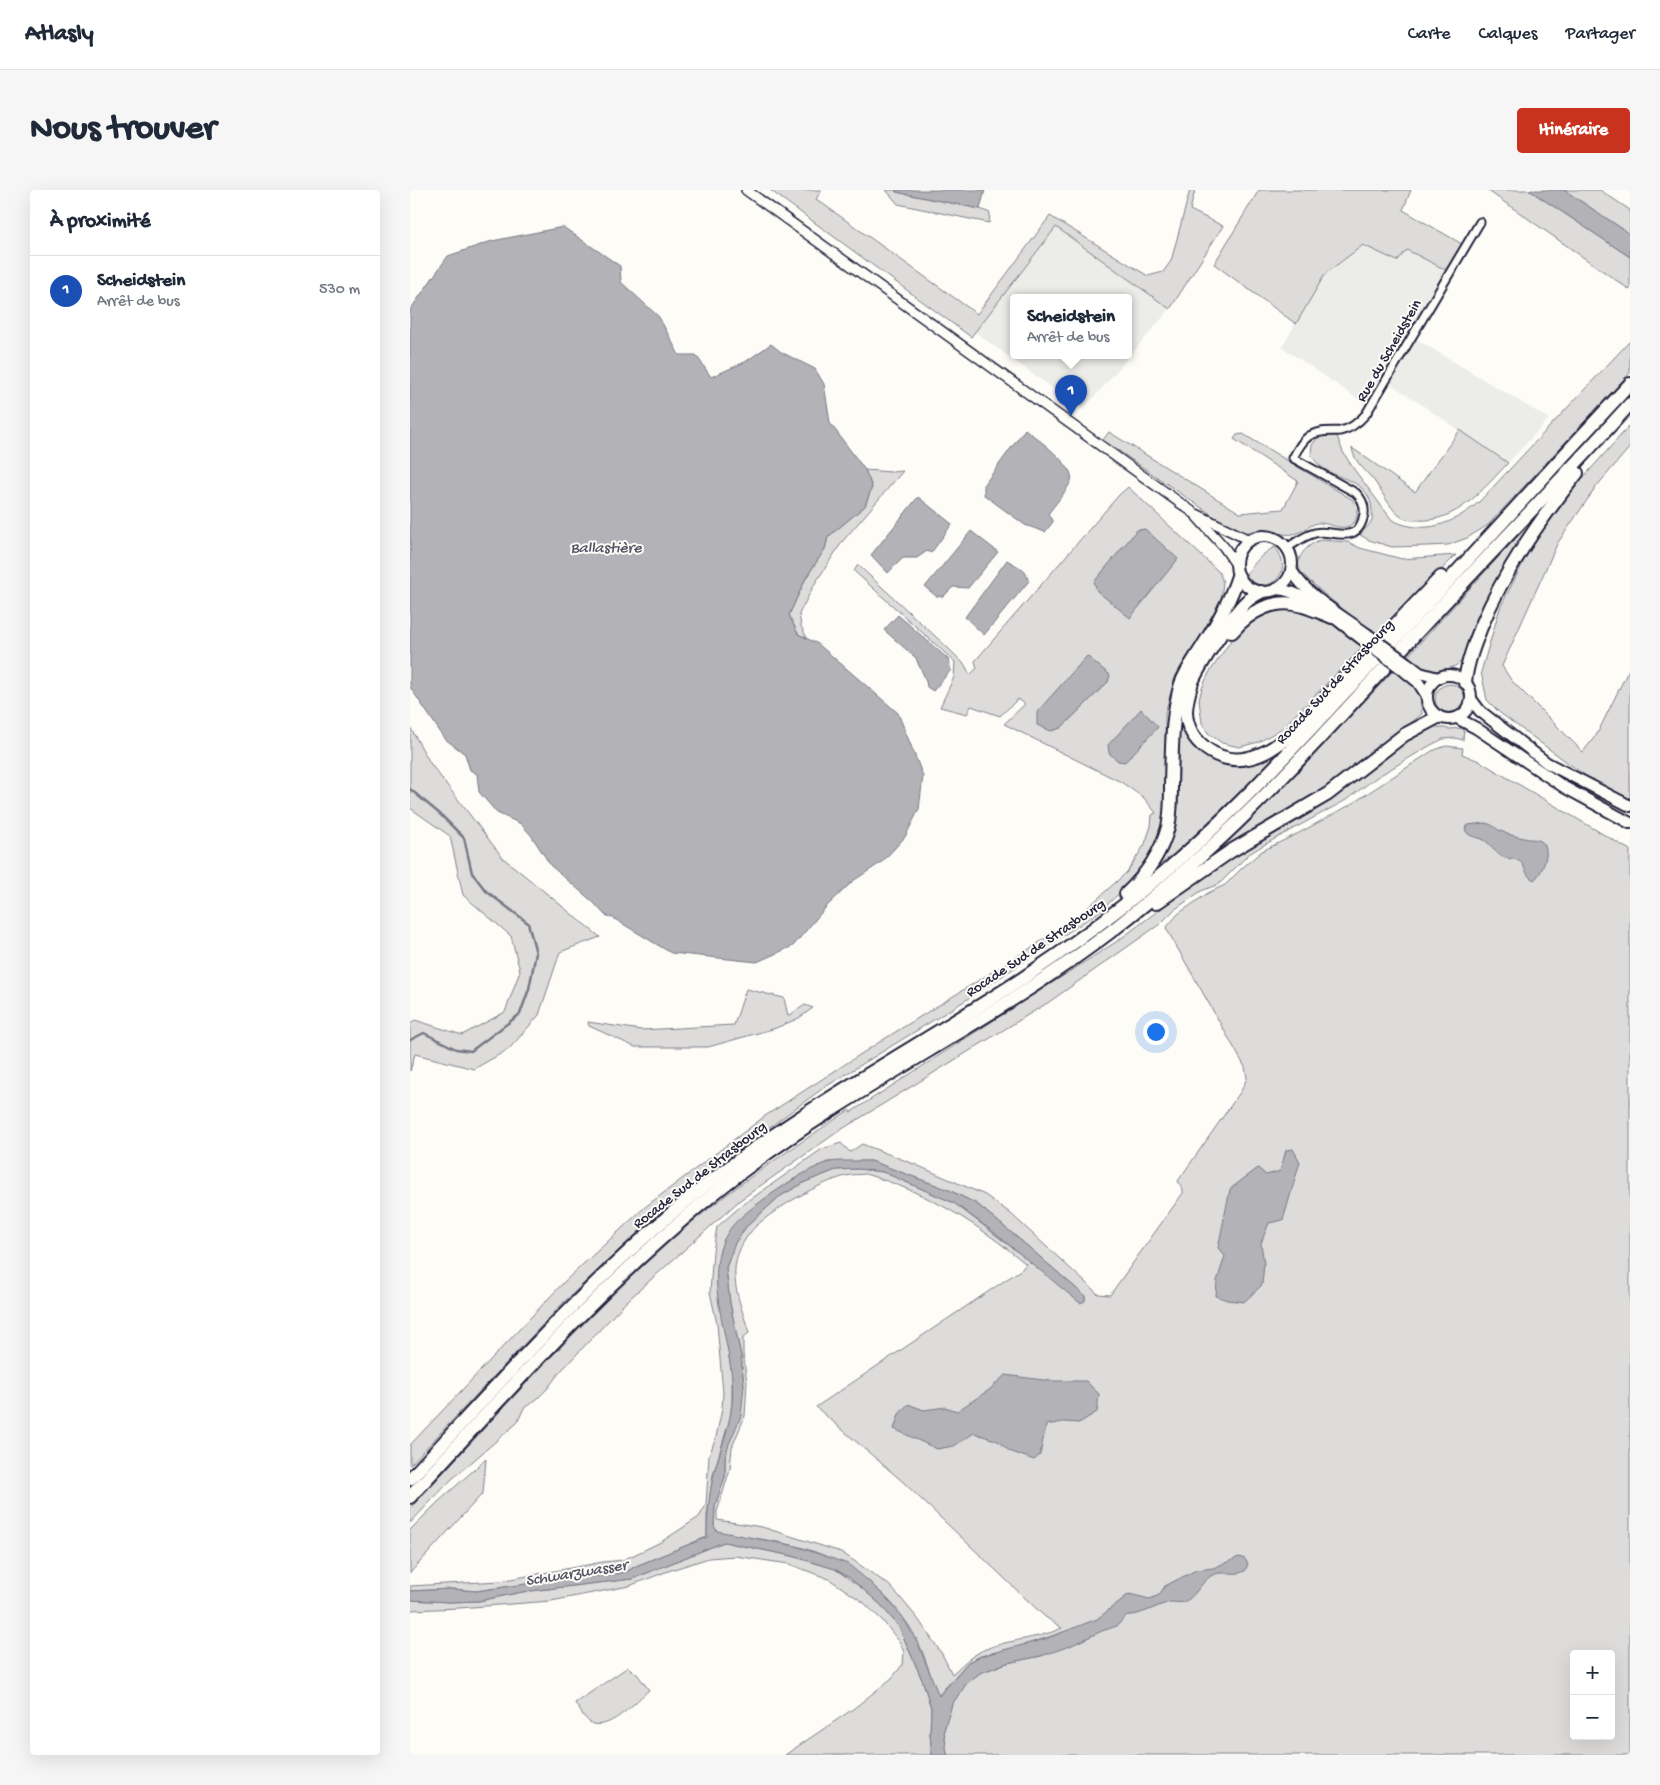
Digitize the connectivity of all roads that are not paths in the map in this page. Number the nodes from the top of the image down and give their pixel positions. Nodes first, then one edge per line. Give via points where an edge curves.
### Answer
1 (746, 190) edge
2 (1480, 222) dead end
3 (1630, 384) edge
4 (1630, 404) edge
5 (1617, 418) junction
6 (1515, 508) junction
7 (1194, 513) junction
8 (1248, 540) junction
9 (1287, 548) junction
10 (1236, 563) junction
11 (1291, 570) junction
12 (1238, 576) junction
13 (1276, 589) junction
14 (1261, 592) junction
15 (1332, 617) junction
16 (1365, 637) junction
17 (1366, 656) junction
18 (1404, 666) junction
19 (1438, 678) junction
20 (1465, 682) junction
21 (1427, 696) junction
22 (1471, 699) junction
23 (1438, 717) junction
24 (1457, 718) junction
25 (1630, 806) edge
26 (1630, 823) edge
27 (1113, 929) junction
28 (1074, 943) junction
29 (410, 1479) edge
30 (410, 1497) edge

1 - 7 main road
2 - 9 street, Rue du Scheidstein via 1359,423 1341,431 1318,432 1309,436 1293,458 1361,498 1364,514 1357,528 1341,536 1316,532
3 - 6 highway, Rocade Sud de Strasbourg
4 - 5 highway, Rocade Sud de Strasbourg
5 - 20 highway via 1555,500 1507,572 1489,607 1469,660
5 - 27 highway, Rocade Sud de Strasbourg via 1252,808 1194,863
6 - 17 highway via 1472,545
6 - 28 highway, Rocade Sud de Strasbourg via 1256,787 1162,875
7 - 8 main road
7 - 10 main road
8 - 9 main road via 1269,536
8 - 10 main road
9 - 11 main road
10 - 12 main road
11 - 13 main road via 1286,581
11 - 16 main road via 1310,593
12 - 14 main road via 1248,587
12 - 28 highway via 1222,616 1182,681 1173,729 1171,811 1161,848 1139,882
13 - 14 main road
13 - 15 main road via 1301,596
14 - 17 highway via 1246,602 1235,616 1196,674 1190,689 1188,723 1196,739 1209,751 1224,758 1247,759 1274,748 1298,728
15 - 16 main road
15 - 17 highway via 1302,605 1270,604 1237,625 1198,686 1193,711 1204,738 1231,752 1266,745
16 - 18 main road, bridge
18 - 19 main road
18 - 21 main road
19 - 20 main road via 1452,675
19 - 21 main road
20 - 22 main road
21 - 23 main road via 1430,708
22 - 24 main road via 1469,707
22 - 25 main road via 1480,711 1547,763
23 - 24 main road
23 - 27 highway via 1404,734 1328,794 1231,851 1174,892
24 - 26 main road via 1564,787
27 - 30 highway, Rocade Sud de Strasbourg via 1007,1003 813,1122 697,1208 644,1252 597,1298
28 - 29 highway, Rocade Sud de Strasbourg via 786,1126 679,1206 593,1285

